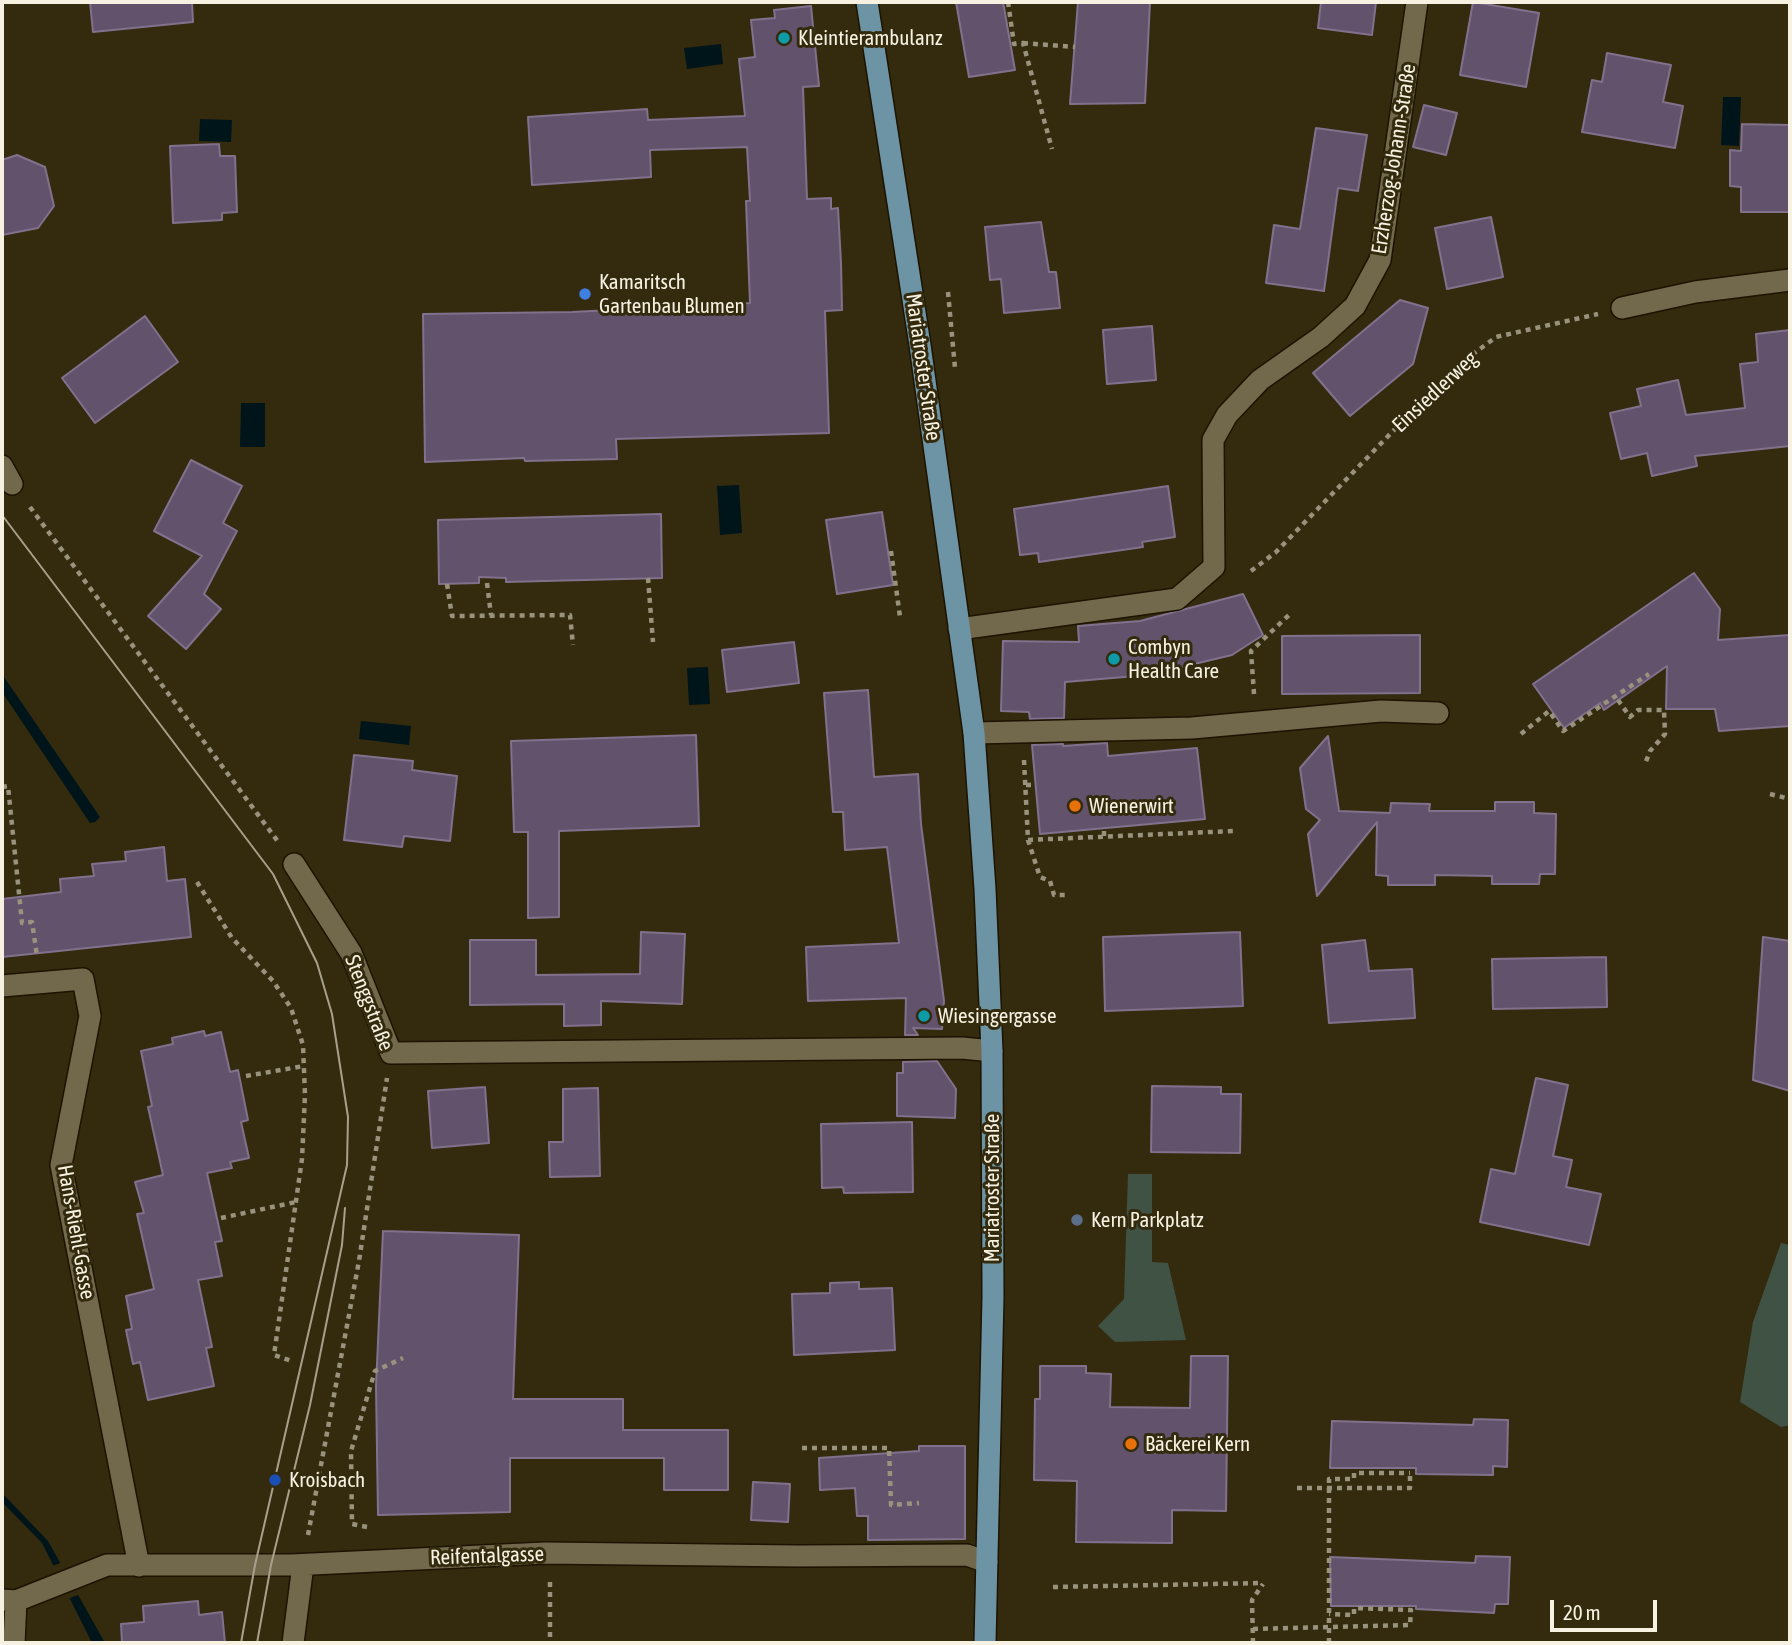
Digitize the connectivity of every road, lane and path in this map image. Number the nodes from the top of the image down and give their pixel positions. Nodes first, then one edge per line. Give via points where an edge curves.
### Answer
1 (867, 2) edge
2 (1008, 2) edge
3 (1418, 2) edge
4 (1023, 43) junction
5 (1074, 47) dead end
6 (1052, 149) dead end
7 (1790, 280) edge
8 (1622, 308) joint
9 (7, 475) edge
10 (891, 551) dead end
11 (1251, 570) dead end
12 (648, 578) dead end
13 (487, 583) dead end
14 (447, 584) dead end
15 (1290, 614) dead end
16 (491, 615) junction
17 (900, 617) dead end
18 (959, 629) junction
19 (653, 642) dead end
20 (573, 645) dead end
21 (1649, 674) dead end
22 (1618, 700) dead end
23 (1438, 713) dead end
24 (1256, 722) junction
25 (1023, 731) junction
26 (974, 733) junction
27 (1521, 734) dead end
28 (1645, 764) dead end
29 (1026, 785) junction
30 (1035, 785) dead end
31 (2, 787) edge
32 (1770, 794) dead end
33 (1790, 799) edge
34 (1104, 828) dead end
35 (1233, 831) dead end
36 (1104, 836) junction
37 (1028, 840) junction
38 (294, 864) joint
39 (197, 882) dead end
40 (1065, 895) dead end
41 (32, 922) dead end
42 (2, 986) edge
43 (992, 1051) junction
44 (391, 1053) junction
45 (304, 1066) junction
46 (246, 1076) dead end
47 (296, 1202) junction
48 (221, 1218) dead end
49 (403, 1358) dead end
50 (292, 1361) dead end
51 (802, 1448) dead end
52 (1297, 1488) dead end
53 (919, 1503) dead end
54 (367, 1527) dead end
55 (987, 1562) junction
56 (303, 1565) junction
57 (139, 1566) junction
58 (550, 1574) dead end
59 (2, 1583) edge
60 (1053, 1587) dead end
61 (9, 1601) edge
62 (1329, 1614) junction
63 (1253, 1629) junction
64 (14, 1643) edge
65 (293, 1643) edge
66 (550, 1643) edge
67 (985, 1643) edge
68 (1253, 1643) edge
69 (1329, 1643) edge

1 - 18 main road, Mariatroster Straße
2 - 4 path via 1014,44
3 - 18 street, Erzherzog-Johann-Straße via 1380,260 1355,306 1321,337 1260,380 1227,415 1213,440 1214,567 1177,599
4 - 5 path
4 - 6 path
7 - 8 street via 1695,292
8 - 11 path, Einsiedlerweg via 1496,337 1453,369 1276,552
9 - 38 path
10 - 17 path
12 - 19 path
13 - 16 path
14 - 16 path via 452,616
15 - 24 path via 1251,651
16 - 20 path via 570,615
18 - 26 main road, Mariatroster Straße
21 - 27 path via 1563,731 1549,711
22 - 28 path via 1630,717 1639,710 1664,710 1665,734
23 - 24 street via 1381,711
24 - 25 street
25 - 26 street
25 - 29 path
26 - 43 main road, Mariatroster Straße
29 - 30 path
29 - 37 path
31 - 41 path via 8,786 22,923
32 - 33 path
34 - 36 path
35 - 36 path
36 - 37 path
37 - 40 path via 1040,877 1050,881 1054,895
38 - 44 street, Stenggstraße via 351,953
39 - 45 path via 232,938 273,981 291,1008 303,1045
42 - 57 street, Hans-Riehl-Gasse via 83,979 90,1016 61,1165
43 - 44 street
43 - 55 main road, Mariatroster Straße
44 - 56 path, Stenggstraße via 359,1261
45 - 46 path
45 - 47 path
47 - 48 path
47 - 50 path via 274,1355
49 - 54 path via 375,1371 351,1451 352,1524
51 - 53 path via 889,1448 891,1505
52 - 62 path, bridge via 1410,1489 1410,1473 1354,1473 1353,1479 1329,1479
55 - 56 street, Reifentalgasse via 967,1555 545,1553
55 - 67 main road, Mariatroster Straße
56 - 57 street, Reifentalgasse
56 - 65 street
57 - 61 street, Reifentalgasse via 107,1565
58 - 66 path
59 - 61 street
60 - 63 path via 1263,1583 1252,1600
61 - 64 street
62 - 63 path via 1354,1615 1354,1608 1410,1610 1410,1625
62 - 69 path, bridge
63 - 68 path

